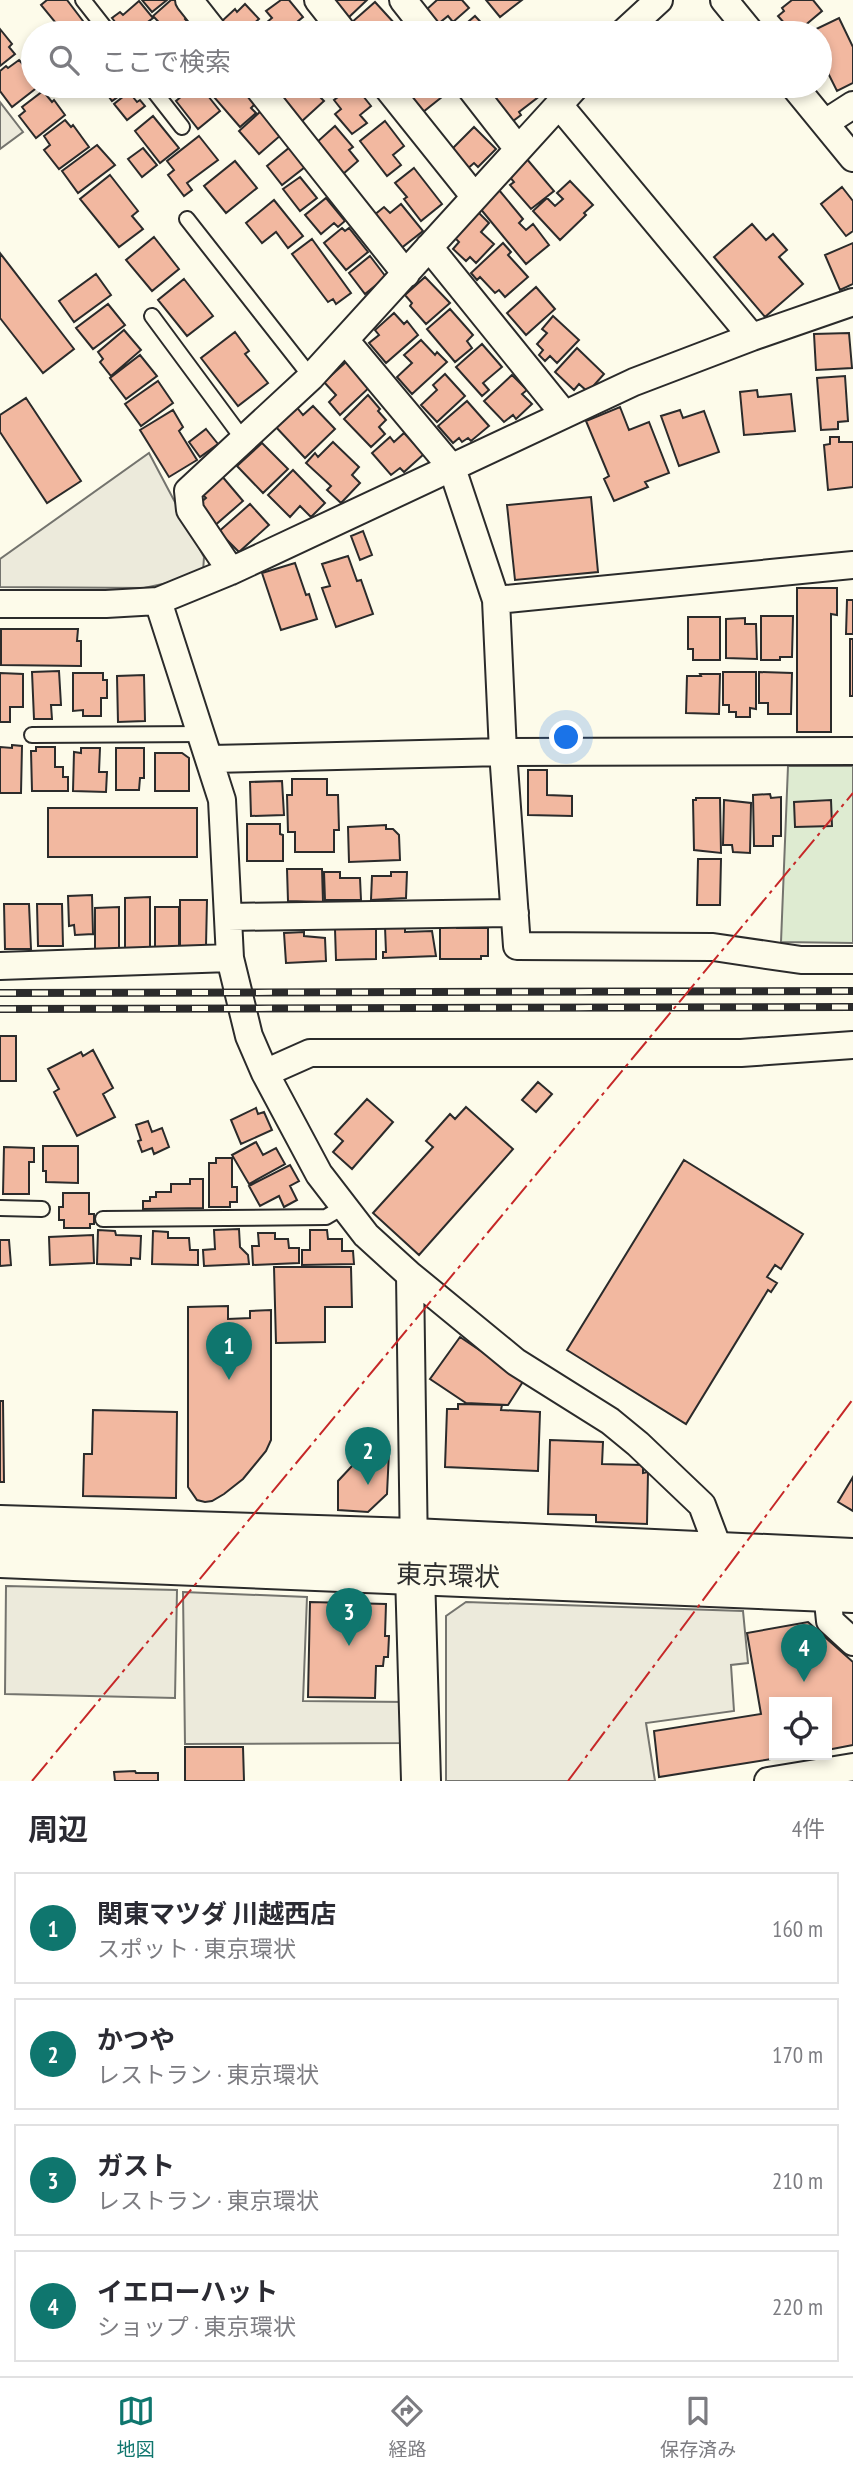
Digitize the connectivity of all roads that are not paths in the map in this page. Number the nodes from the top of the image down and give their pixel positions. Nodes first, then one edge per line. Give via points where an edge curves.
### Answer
1 (83, 0) edge
2 (189, 0) edge
3 (318, 0) edge
4 (403, 0) edge
5 (659, 0) edge
6 (724, 0) edge
7 (100, 21) edge
8 (206, 21) edge
9 (335, 21) edge
10 (420, 21) edge
11 (637, 21) edge
12 (741, 21) edge
13 (159, 98) edge
14 (267, 98) edge
15 (396, 98) edge
16 (478, 98) edge
17 (565, 98) edge
18 (570, 98) edge
19 (804, 98) edge
20 (853, 104) edge
21 (825, 123) junction
22 (182, 127) dead end
23 (518, 149) junction
24 (853, 158) edge
25 (474, 196) junction
26 (187, 219) dead end
27 (429, 247) junction
28 (406, 274) junction
29 (853, 302) edge
30 (152, 316) dead end
31 (752, 337) junction
32 (345, 340) junction
33 (311, 377) junction
34 (564, 414) junction
35 (243, 439) junction
36 (452, 468) junction
37 (853, 565) edge
38 (230, 571) junction
39 (496, 600) junction
40 (158, 601) junction
41 (0, 604) edge
42 (202, 734) junction
43 (32, 735) dead end
44 (853, 751) edge
45 (503, 752) junction
46 (211, 760) junction
47 (515, 913) junction
48 (228, 917) junction
49 (230, 958) junction
50 (853, 960) edge
51 (0, 965) edge
52 (853, 1045) edge
53 (265, 1073) junction
54 (343, 1207) junction
55 (0, 1208) edge
56 (42, 1209) dead end
57 (103, 1219) dead end
58 (411, 1275) junction
59 (0, 1525) edge
60 (720, 1553) junction
61 (414, 1556) junction
62 (0, 1558) edge
63 (853, 1558) edge
64 (840, 1593) edge
65 (853, 1642) edge
66 (853, 1767) edge
67 (421, 1781) edge
68 (768, 1781) edge

1 - 7 lane
2 - 8 street
3 - 9 street
4 - 10 street
5 - 11 street
6 - 12 street
13 - 22 lane
14 - 28 street
15 - 25 street
16 - 23 street
17 - 23 street
18 - 31 street
19 - 21 street
20 - 21 street
21 - 24 street
23 - 25 street
25 - 27 street
26 - 33 lane
27 - 28 street
27 - 34 street
28 - 32 street
29 - 31 street
30 - 35 lane
31 - 34 street
32 - 33 street
32 - 36 street
33 - 35 street
34 - 36 street
35 - 38 street via 188,491 190,510
36 - 38 street
36 - 39 street
37 - 39 street
38 - 40 street
39 - 45 street
40 - 41 street
40 - 42 street
42 - 43 lane
42 - 46 street
44 - 45 street
45 - 46 street
45 - 47 street
46 - 48 street via 222,800
47 - 48 street
47 - 50 street via 517,946 713,947 801,960
48 - 49 street
49 - 51 street
49 - 53 street via 249,1036
52 - 53 street via 741,1053 310,1053
53 - 54 street via 319,1174
54 - 57 lane via 326,1217
54 - 58 street via 366,1235
55 - 56 lane
58 - 60 street via 516,1362 610,1420 638,1444 702,1505
58 - 61 street
59 - 61 main road, 東京環状
60 - 61 main road, 東京環状
60 - 63 main road, 東京環状
61 - 62 main road, 東京環状
61 - 64 main road, 東京環状
61 - 67 main road
64 - 65 street via 830,1621
66 - 68 street

